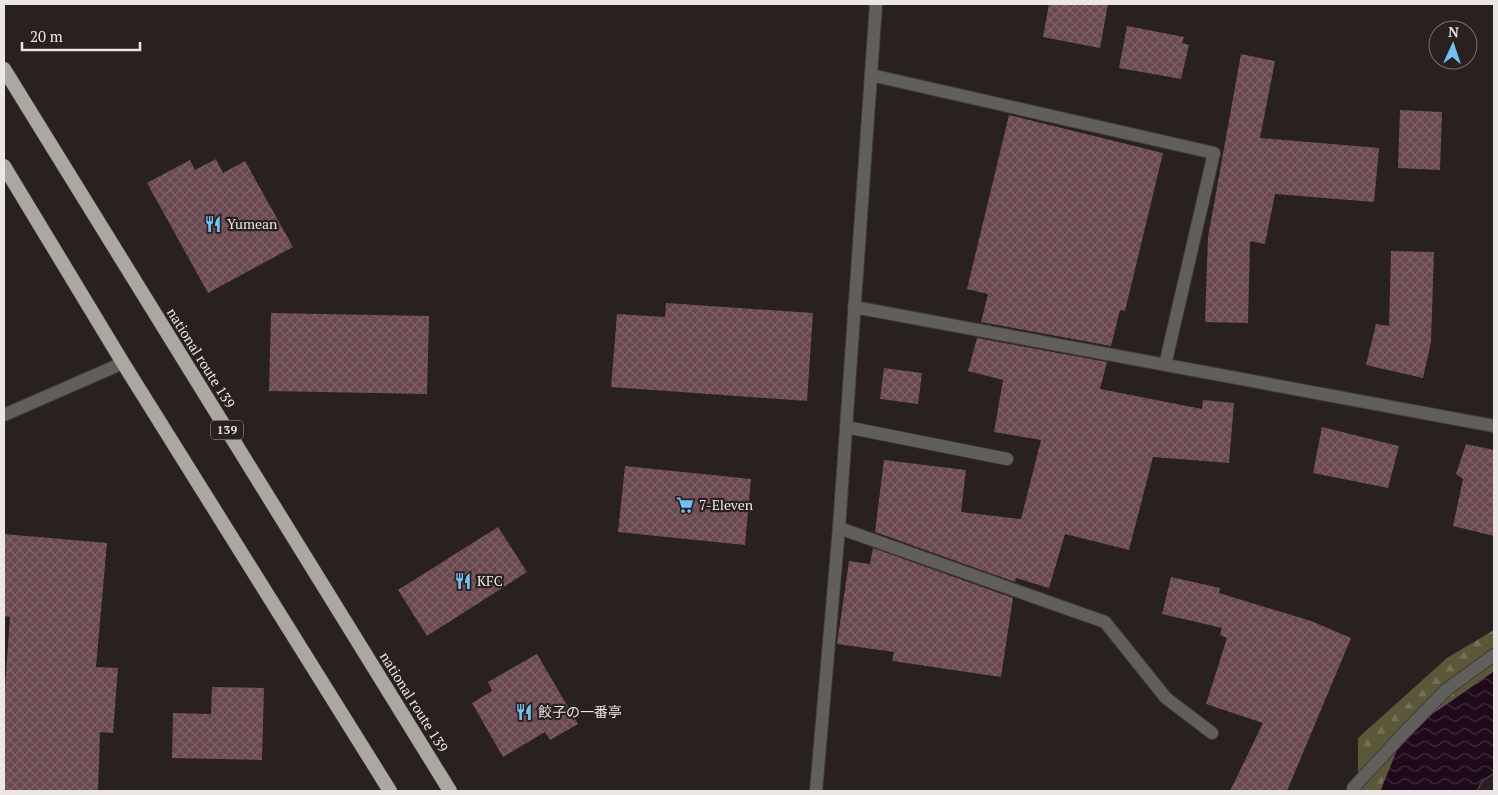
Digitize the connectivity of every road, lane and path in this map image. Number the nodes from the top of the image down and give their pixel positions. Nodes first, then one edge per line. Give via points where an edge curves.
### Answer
1 (876, 4) edge
2 (4, 69) edge
3 (871, 75) junction
4 (4, 166) edge
5 (854, 307) junction
6 (123, 364) junction
7 (1165, 365) junction
8 (4, 415) edge
9 (1494, 426) edge
10 (846, 427) junction
11 (1007, 459) dead end
12 (838, 528) junction
13 (1494, 655) edge
14 (1212, 733) dead end
15 (1353, 788) dead end
16 (390, 791) edge
17 (450, 791) edge
18 (816, 791) edge

1 - 3 street
2 - 17 highway, national route 139 / 139
3 - 5 street
3 - 7 street via 1214,153
4 - 6 highway
5 - 7 street
5 - 10 street
6 - 8 street
6 - 16 highway
7 - 9 street
10 - 11 street
10 - 12 street
12 - 14 street via 1105,622 1166,698
12 - 18 street
13 - 15 street via 1446,690

